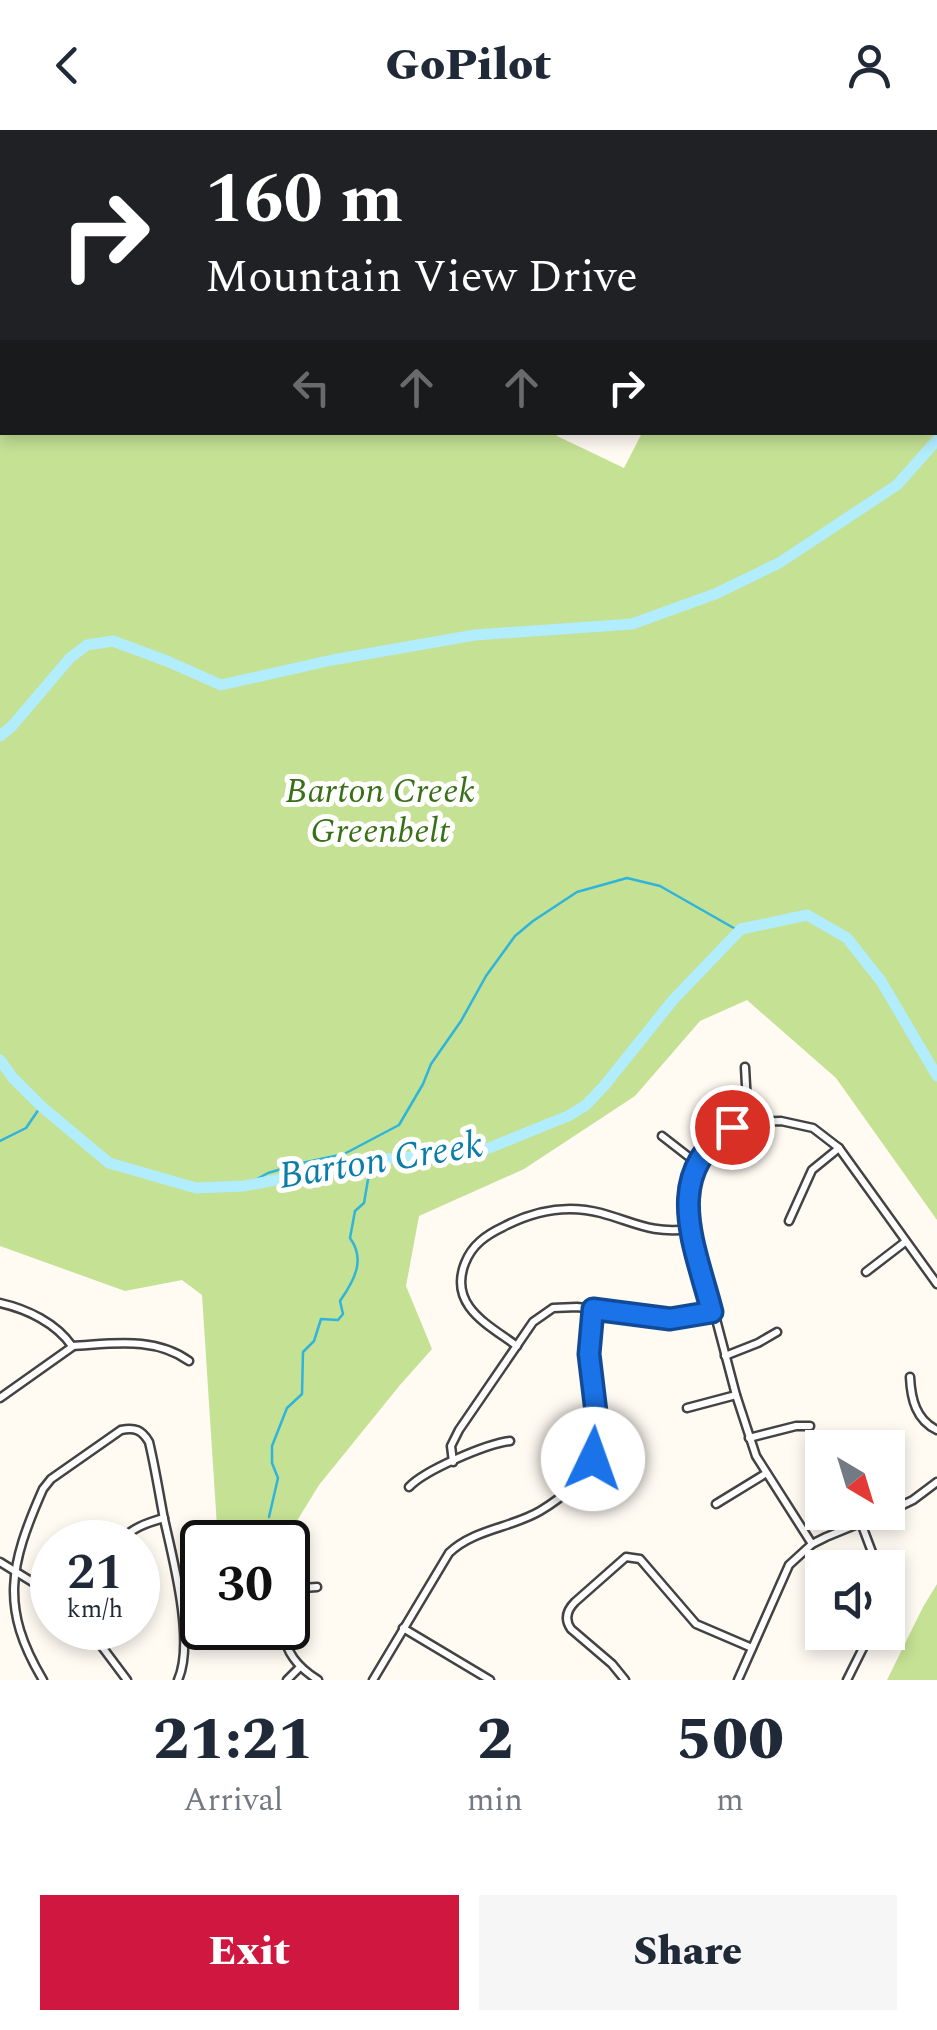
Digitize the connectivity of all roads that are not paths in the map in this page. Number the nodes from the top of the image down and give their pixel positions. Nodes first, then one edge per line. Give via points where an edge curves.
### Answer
1 (745, 1068) dead end
2 (748, 1122) junction
3 (662, 1136) dead end
4 (838, 1148) junction
5 (698, 1164) junction
6 (789, 1220) dead end
7 (691, 1229) junction
8 (905, 1242) junction
9 (866, 1272) dead end
10 (937, 1284) edge
11 (0, 1303) edge
12 (593, 1309) junction
13 (712, 1312) junction
14 (778, 1332) dead end
15 (72, 1346) junction
16 (518, 1346) junction
17 (725, 1356) junction
18 (189, 1360) dead end
19 (910, 1378) dead end
20 (736, 1395) junction
21 (0, 1398) edge
22 (686, 1408) dead end
23 (810, 1426) dead end
24 (937, 1430) edge
25 (749, 1438) junction
26 (510, 1442) dead end
27 (453, 1462) junction
28 (765, 1474) junction
29 (937, 1482) edge
30 (408, 1487) dead end
31 (716, 1504) dead end
32 (905, 1504) edge
33 (164, 1518) junction
34 (157, 1520) edge
35 (845, 1530) edge
36 (812, 1544) junction
37 (0, 1562) edge
38 (9, 1566) junction
39 (30, 1580) edge
40 (317, 1587) dead end
41 (310, 1588) edge
42 (4, 1592) dead end
43 (403, 1628) junction
44 (17, 1647) dead end
45 (752, 1648) junction
46 (104, 1650) edge
47 (288, 1650) edge
48 (861, 1650) edge
49 (299, 1668) junction
50 (43, 1680) edge
51 (127, 1680) edge
52 (178, 1680) edge
53 (287, 1680) edge
54 (318, 1680) edge
55 (373, 1680) edge
56 (490, 1680) edge
57 (625, 1680) edge
58 (738, 1680) edge
59 (847, 1680) edge

1 - 2 street
2 - 4 street via 813,1128
2 - 5 street via 722,1134
3 - 5 street
4 - 6 street via 812,1170
4 - 8 street
5 - 7 street via 688,1197
7 - 13 street
7 - 16 street via 659,1231 573,1208 518,1219 484,1238 465,1262 461,1293 474,1313
8 - 9 street
8 - 10 street
11 - 15 street via 46,1322
12 - 13 street via 670,1319
12 - 16 street via 553,1308 533,1322
12 - 43 street via 593,1459 550,1505 459,1543
13 - 17 street
14 - 17 street
15 - 18 street via 144,1343
15 - 21 street
16 - 27 street via 459,1430
17 - 20 street
19 - 24 street via 917,1411
20 - 22 street
20 - 25 street
23 - 25 street
25 - 28 street
26 - 27 street
27 - 30 street
28 - 31 street
28 - 36 street
29 - 32 street
33 - 34 street
33 - 38 street via 150,1442 137,1429 121,1430 51,1479
33 - 52 street via 183,1630
35 - 36 street
36 - 45 street via 789,1565
37 - 38 street
38 - 39 street
38 - 42 street
40 - 41 street
43 - 55 street
43 - 56 street
44 - 50 street
45 - 57 street via 696,1624 640,1559 626,1557 566,1617
45 - 58 street
46 - 51 street
47 - 49 street
48 - 59 street
49 - 53 street
49 - 54 street

